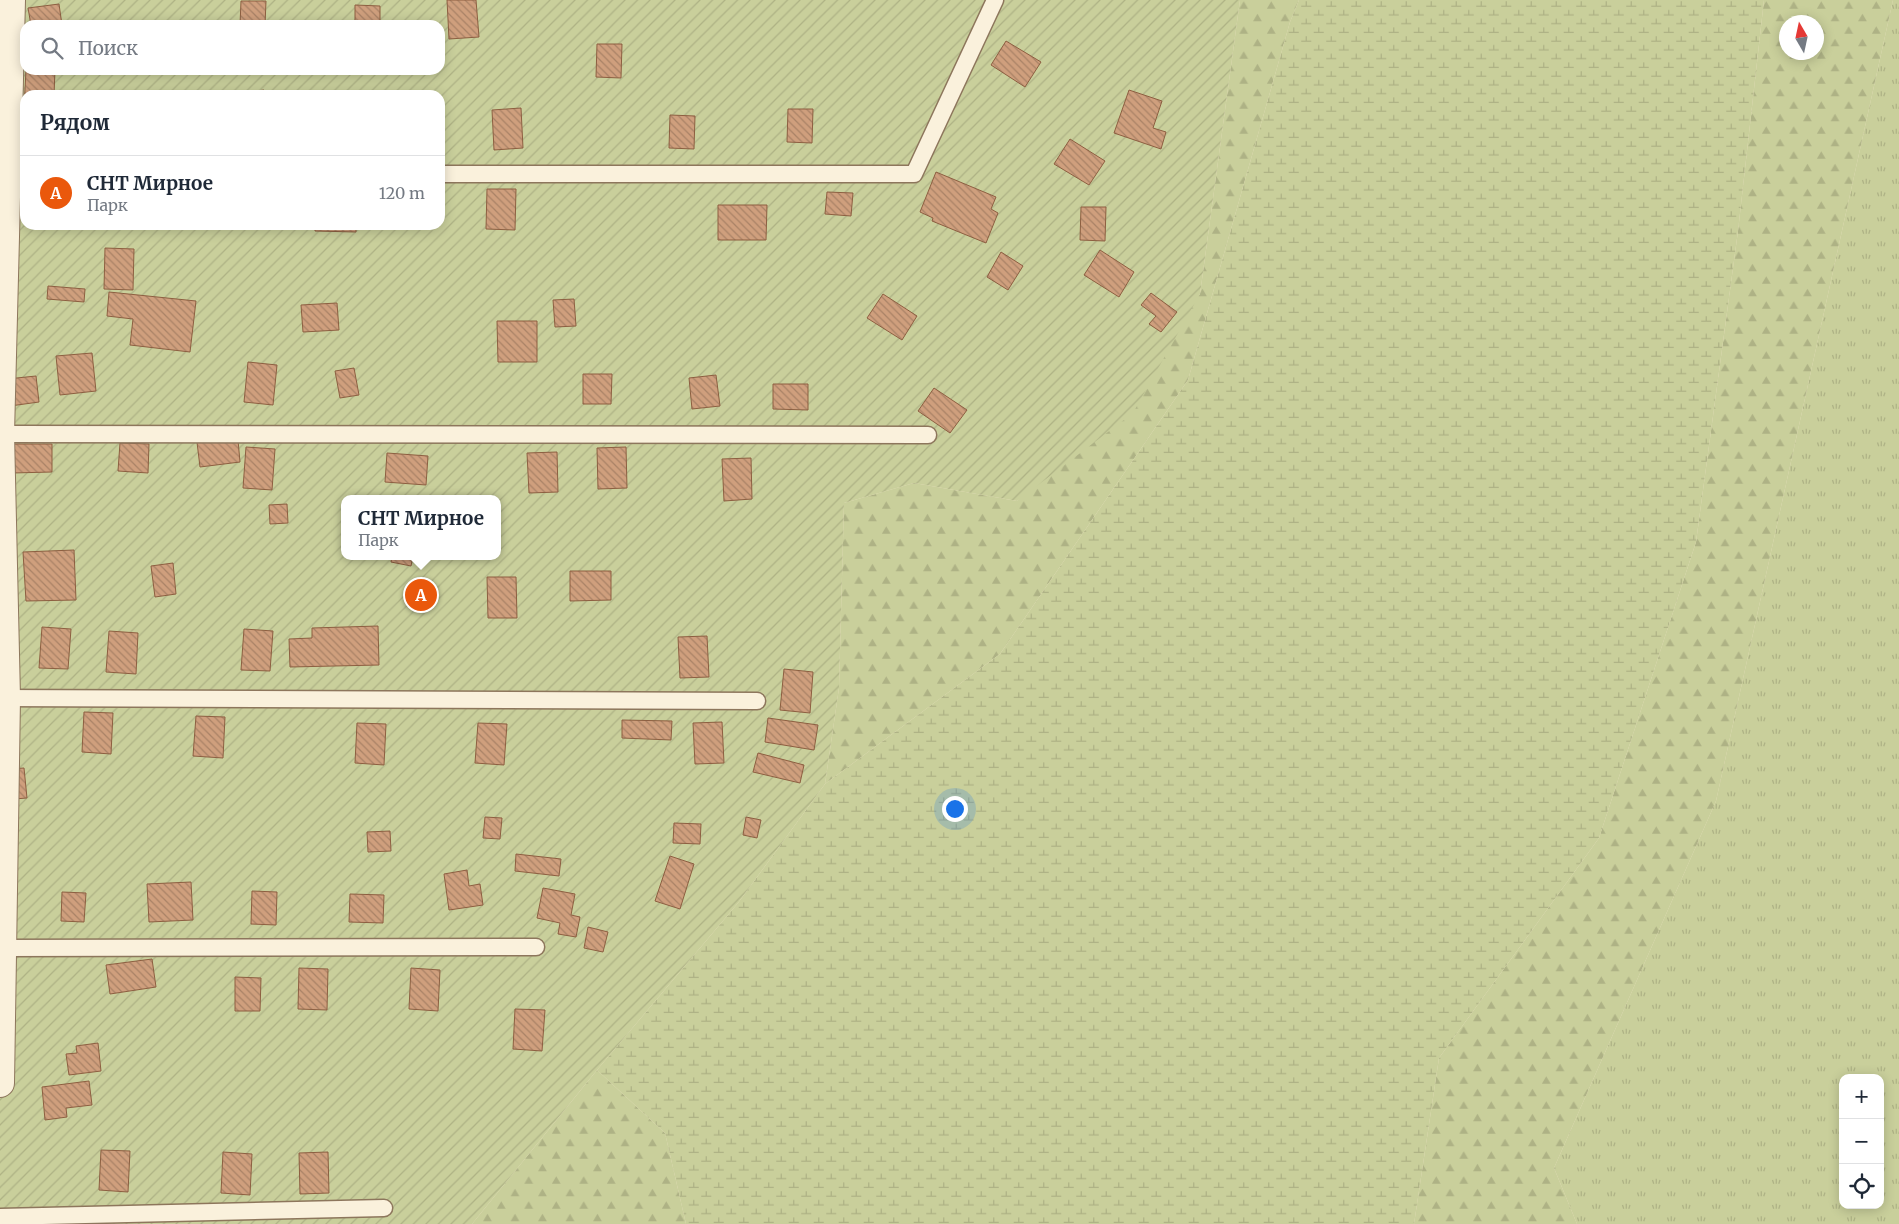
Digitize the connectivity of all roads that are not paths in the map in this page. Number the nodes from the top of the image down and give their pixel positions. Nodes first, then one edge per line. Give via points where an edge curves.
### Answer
1 (11, 0) edge
2 (996, 0) edge
3 (10, 173) edge
4 (445, 174) edge
5 (0, 434) edge
6 (928, 435) dead end
7 (3, 698) edge
8 (757, 701) dead end
9 (536, 947) dead end
10 (1, 948) edge
11 (0, 1083) edge
12 (384, 1208) dead end
13 (0, 1217) edge

1 - 3 street
2 - 4 lane via 914,174
3 - 5 street
5 - 6 lane
5 - 7 street
7 - 8 lane
7 - 10 street
9 - 10 lane
10 - 11 street
12 - 13 lane

